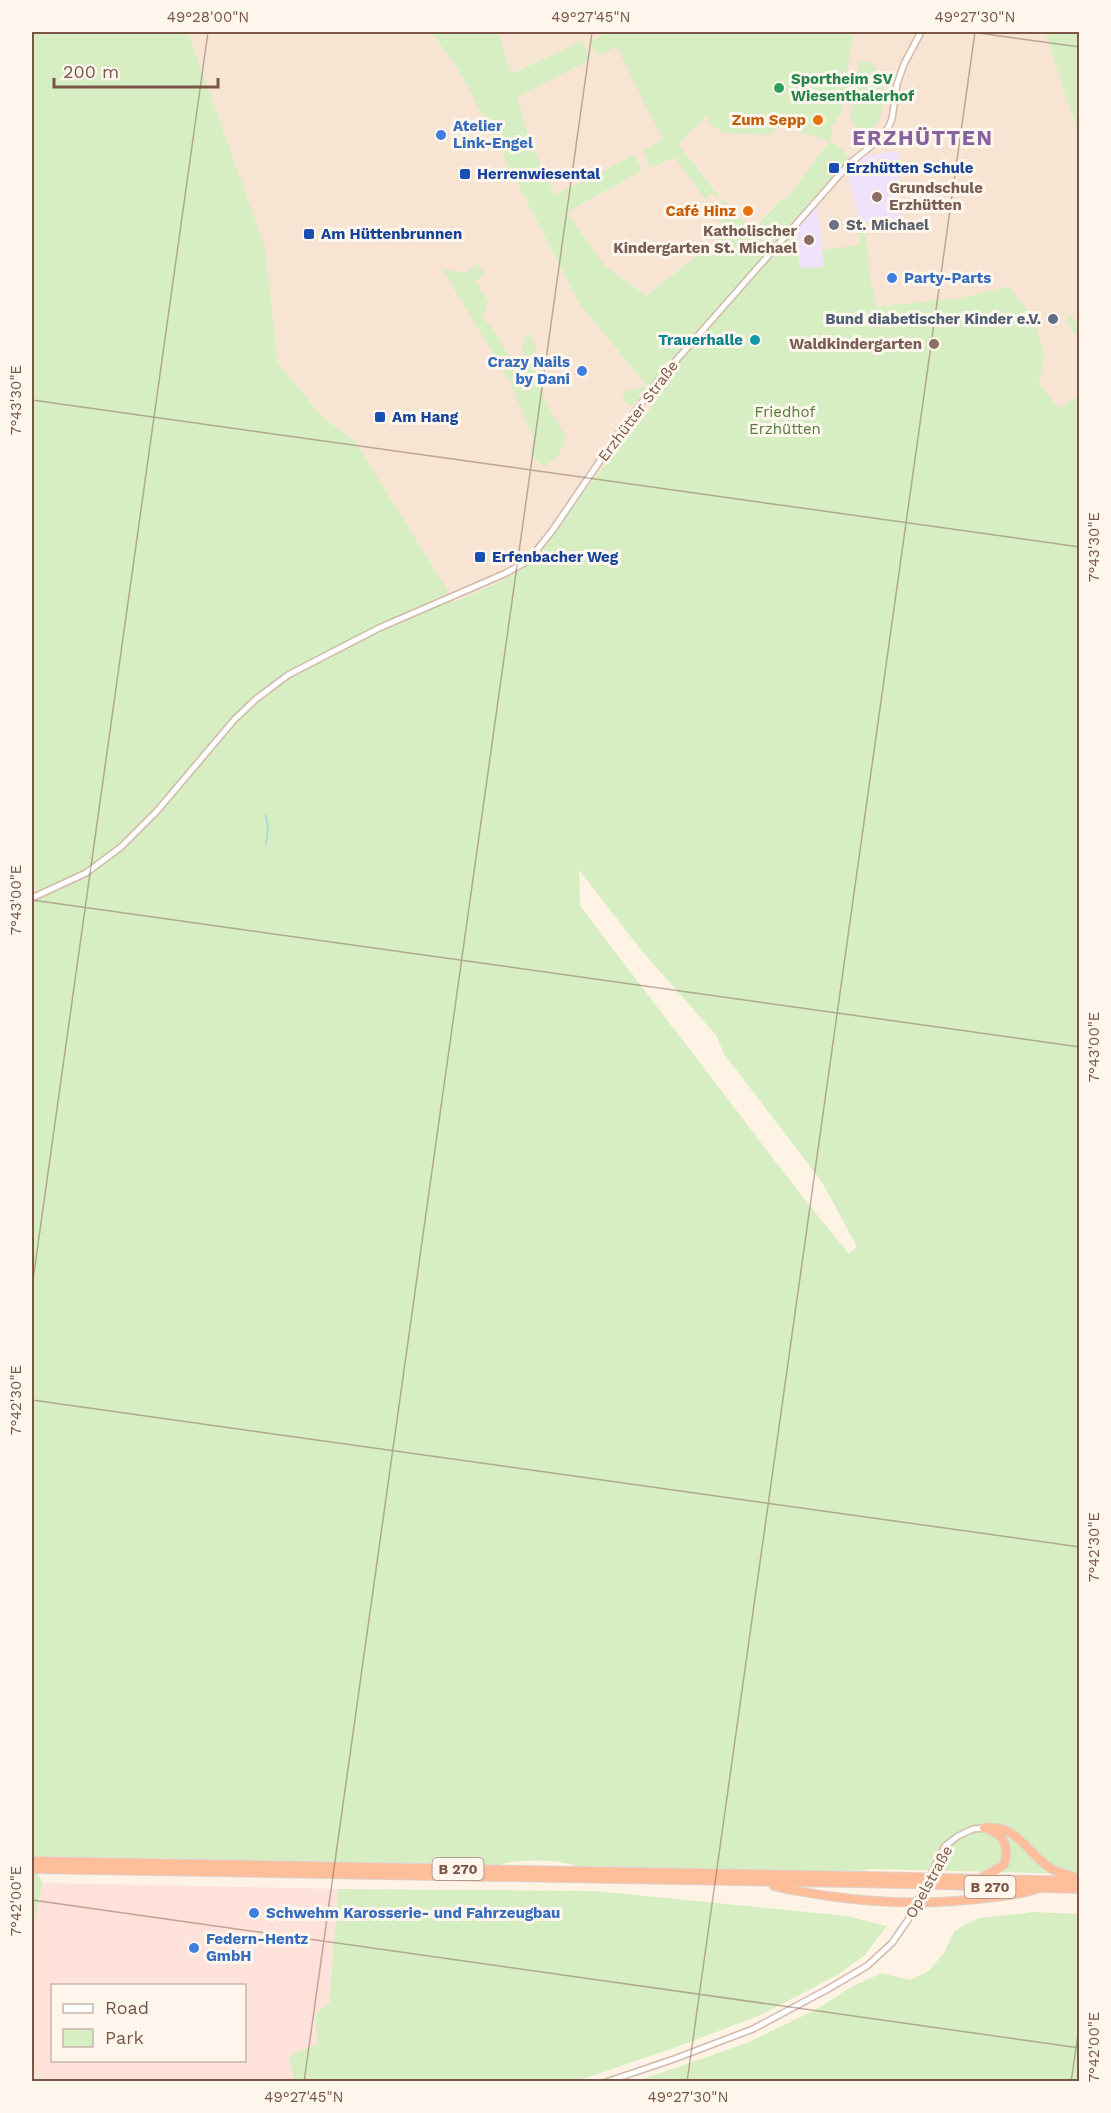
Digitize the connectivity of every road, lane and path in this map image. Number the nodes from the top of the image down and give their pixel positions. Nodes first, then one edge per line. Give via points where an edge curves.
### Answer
1 (921, 32) edge
2 (32, 898) edge
3 (984, 1828) junction
4 (36, 1865) edge
5 (56, 1865) junction
6 (980, 1879) junction
7 (1080, 1880) edge
8 (912, 1881) junction
9 (942, 1881) junction
10 (765, 1883) junction
11 (1039, 1888) junction
12 (1080, 1889) edge
13 (917, 1904) junction
14 (606, 2082) edge

1 - 2 street, Erzhütter Straße via 904,64 892,119 883,135 849,164 658,381 537,552 518,567 349,643 280,680 234,720 121,847 86,873
3 - 6 highway via 1004,1840 1007,1854 1004,1865
3 - 7 highway via 1008,1831 1049,1868
3 - 13 street, Opelstraße via 973,1829 945,1846
4 - 5 highway, B 270
5 - 8 highway, B 270
5 - 10 highway, B 270
6 - 7 highway, B 270
6 - 9 highway, B 270
8 - 9 highway, B 270, bridge
8 - 10 highway, B 270
9 - 11 highway, B 270
10 - 13 highway via 848,1899
11 - 12 highway, B 270
11 - 13 highway via 968,1901
13 - 14 street, Opelstraße via 884,1952 828,1989 753,2029

